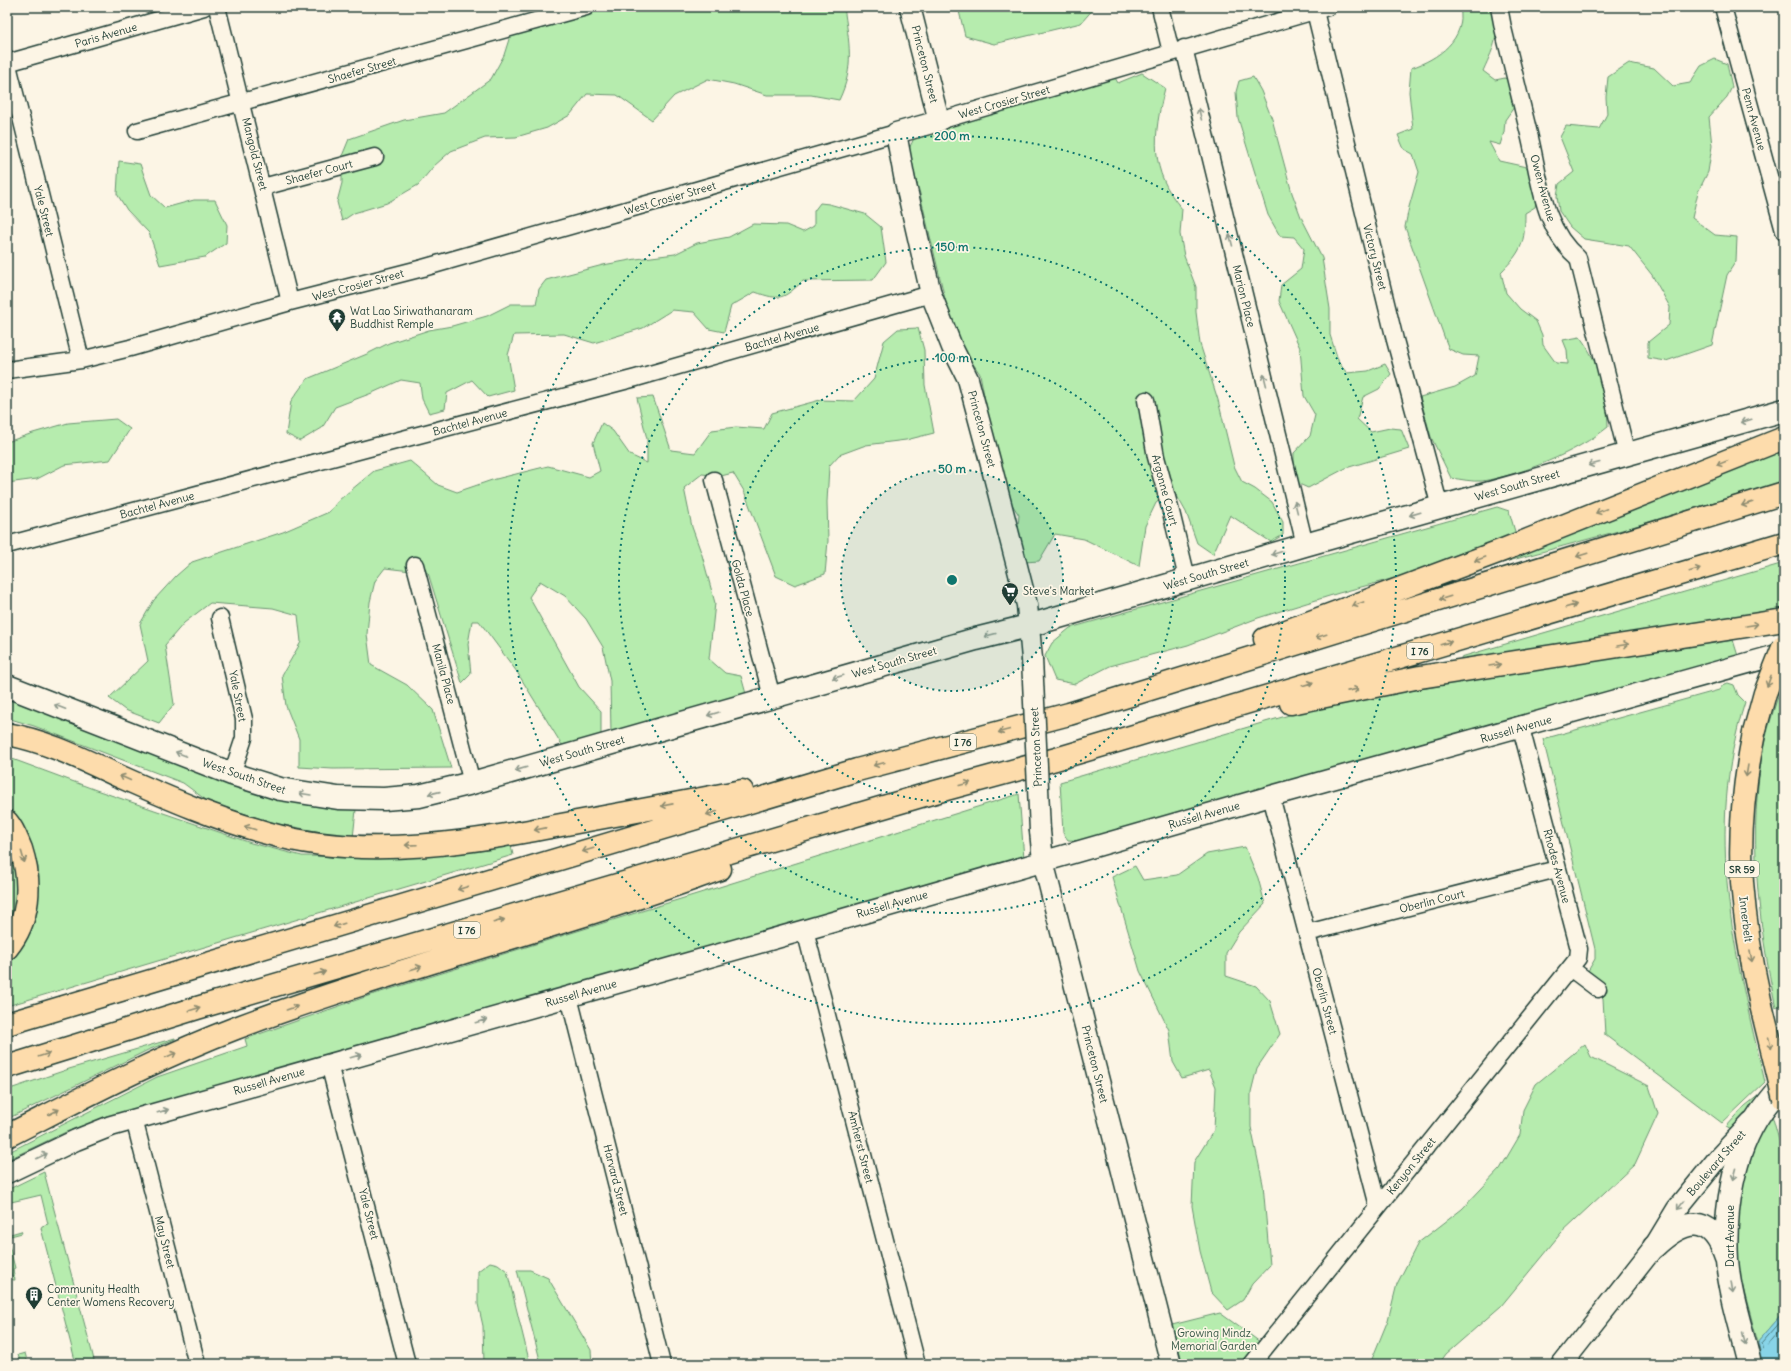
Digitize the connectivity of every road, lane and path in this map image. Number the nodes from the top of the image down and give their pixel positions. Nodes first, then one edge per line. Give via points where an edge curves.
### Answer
1 (204, 7) edge
2 (217, 7) edge
3 (586, 7) edge
4 (910, 7) edge
5 (1160, 7) edge
6 (1499, 7) edge
7 (1723, 7) edge
8 (1320, 8) edge
9 (1178, 50) junction
10 (7, 62) edge
11 (242, 102) junction
12 (939, 121) junction
13 (137, 131) dead end
14 (896, 133) junction
15 (375, 157) dead end
16 (263, 187) junction
17 (1784, 231) edge
18 (931, 294) junction
19 (290, 302) junction
20 (81, 360) junction
21 (7, 370) edge
22 (1146, 400) dead end
23 (1784, 410) edge
24 (1784, 438) edge
25 (1627, 455) junction
26 (714, 480) dead end
27 (1784, 493) edge
28 (1440, 507) junction
29 (1784, 543) edge
30 (1305, 544) junction
31 (7, 545) edge
32 (415, 565) dead end
33 (1187, 578) junction
34 (220, 618) dead end
35 (1784, 620) edge
36 (1028, 626) junction
37 (1784, 645) edge
38 (1784, 653) edge
39 (7, 686) edge
40 (772, 697) junction
41 (1069, 714) junction
42 (1521, 728) junction
43 (7, 734) edge
44 (1056, 759) junction
45 (857, 770) junction
46 (232, 774) junction
47 (472, 783) junction
48 (928, 794) junction
49 (1271, 796) junction
50 (7, 822) edge
51 (1043, 861) junction
52 (1557, 869) junction
53 (805, 930) junction
54 (1307, 933) junction
55 (7, 948) edge
56 (1570, 968) junction
57 (1598, 989) dead end
58 (569, 997) junction
59 (7, 1024) edge
60 (329, 1064) junction
61 (7, 1066) edge
62 (1784, 1083) edge
63 (1784, 1099) edge
64 (1761, 1112) junction
65 (134, 1119) junction
66 (7, 1136) edge
67 (7, 1173) edge
68 (1378, 1206) junction
69 (1654, 1247) junction
70 (1727, 1261) junction
71 (197, 1364) edge
72 (407, 1364) edge
73 (662, 1364) edge
74 (917, 1364) edge
75 (1171, 1364) edge
76 (1252, 1364) edge
77 (1562, 1364) edge
78 (1750, 1364) edge

1 - 10 street, Paris Avenue
2 - 11 street, Mangold Street
3 - 11 street, Shaefer Street
4 - 12 street, Princeton Street
5 - 9 street, Marion Place
6 - 25 street, Owen Avenue via 1540,185 1554,228 1580,264
7 - 17 street, Penn Avenue
8 - 9 street, West Crosier Street
8 - 28 street, Victory Street via 1395,340
9 - 12 street, West Crosier Street
30 -> 9 street, Marion Place
10 - 20 street, Yale Street
11 - 13 street, Shaefer Street
11 - 16 street, Mangold Street
12 - 14 street, West Crosier Street
14 - 18 street, Princeton Street
14 - 19 street, West Crosier Street via 430,266
15 - 16 street, Shaefer Court
16 - 19 street, Mangold Street
18 - 31 street, Bachtel Avenue via 636,378
18 - 36 street, Princeton Street via 968,379 1021,579 1027,605
19 - 20 street, West Crosier Street
20 - 21 street, West Crosier Street
22 - 33 street, Argonne Court via 1156,457
23 -> 25 main road, West South Street
24 -> 41 highway via 1503,550
25 -> 28 main road, West South Street
26 - 40 street, Golda Place
27 -> 41 highway, I 76
28 -> 30 main road, West South Street
44 -> 29 highway, I 76
30 -> 33 main road, West South Street
32 - 47 street, Manila Place
33 - 36 main road, West South Street
34 - 46 street, Yale Street via 244,719 244,738
44 -> 35 highway via 1316,697 1420,677
36 -> 40 main road, West South Street via 976,638
36 - 51 street, Princeton Street, bridge
37 -> 63 highway, Innerbelt / SR 59, bridge via 1765,693 1754,733 1743,807 1742,881 1750,948
38 - 42 street, Russell Avenue
46 -> 39 main road, West South Street
40 -> 47 main road, West South Street
41 -> 45 highway, I 76
42 - 49 street, Russell Avenue
42 - 52 street, Rhodes Avenue
45 -> 43 highway via 504,836 432,845 340,846 288,839 238,824 160,794 67,752
48 -> 44 highway, I 76
45 -> 59 highway, I 76
47 -> 46 main road, West South Street via 419,796 364,799 296,793
61 -> 48 highway, I 76
66 -> 48 highway via 141,1069 236,1028 343,991 654,894
49 - 51 street, Russell Avenue
49 - 54 street, Oberlin Street
50 -> 55 highway via 18,840 28,889 26,909
51 - 53 street, Russell Avenue
51 - 75 street, Princeton Street
52 - 54 street, Oberlin Court
52 - 56 street, Rhodes Avenue via 1579,949 1578,958
53 - 58 street, Russell Avenue
53 - 74 street, Amherst Street
54 - 68 street, Oberlin Street
56 - 57 street
56 - 68 street, Kenyon Street
60 -> 58 street, Russell Avenue
58 - 73 street, Harvard Street
65 -> 60 street, Russell Avenue
60 - 72 street, Yale Street
62 - 64 main road, Boulevard Street
64 -> 69 street, Boulevard Street via 1720,1156 1677,1209
64 -> 70 main road, Dart Avenue via 1746,1141 1731,1189
67 -> 65 street, Russell Avenue via 95,1131
65 - 71 street, May Street
68 - 76 street, Kenyon Street
69 - 70 main road, Boulevard Street via 1676,1229 1696,1224 1712,1232 1723,1248
69 - 77 street, Boulevard Street
70 -> 78 main road, Dart Avenue

